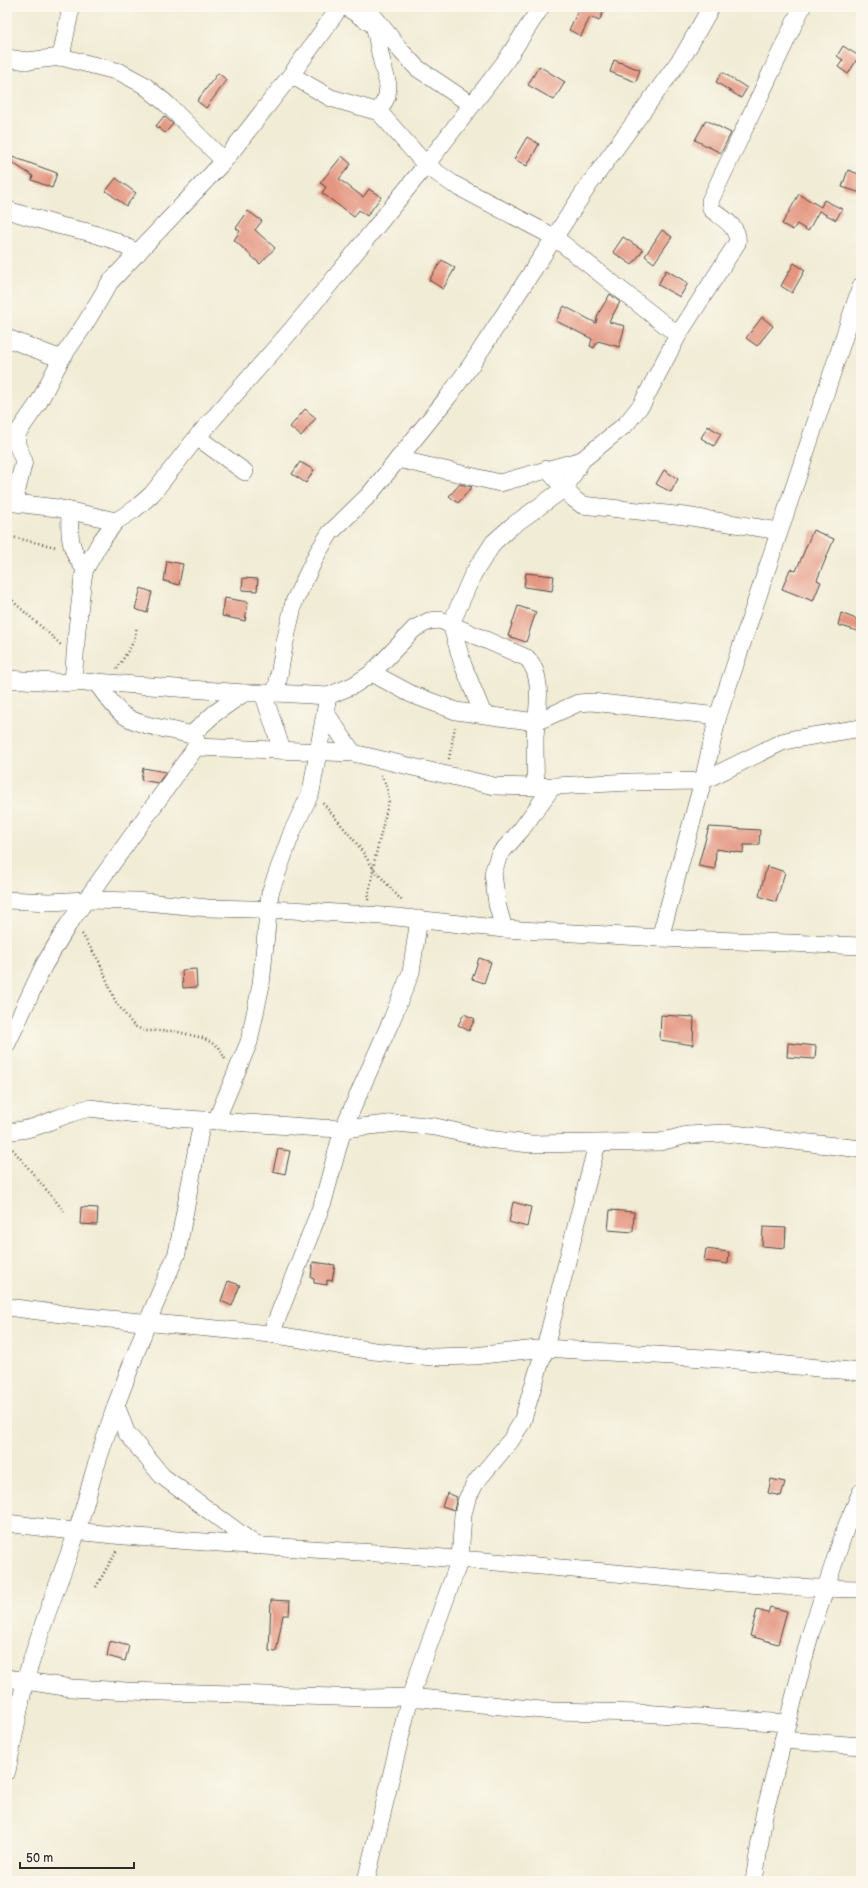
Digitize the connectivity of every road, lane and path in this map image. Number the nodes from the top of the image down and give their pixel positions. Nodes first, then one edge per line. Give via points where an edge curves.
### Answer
1 (71, 7) edge
2 (340, 7) edge
3 (346, 7) edge
4 (541, 7) edge
5 (711, 7) edge
6 (802, 7) edge
7 (373, 16) edge
8 (61, 57) junction
9 (7, 58) edge
10 (291, 75) junction
11 (472, 105) junction
12 (379, 112) junction
13 (224, 161) junction
14 (426, 165) junction
15 (7, 210) edge
16 (554, 237) junction
17 (138, 253) junction
18 (861, 286) edge
19 (678, 335) junction
20 (7, 338) edge
21 (61, 359) junction
22 (197, 437) junction
23 (398, 459) junction
24 (582, 460) junction
25 (547, 469) junction
26 (245, 472) dead end
27 (565, 488) junction
28 (10, 502) edge
29 (70, 511) junction
30 (116, 521) junction
31 (779, 531) junction
32 (7, 536) edge
33 (72, 550) junction
34 (85, 569) junction
35 (7, 595) edge
36 (451, 624) junction
37 (137, 626) dead end
38 (75, 659) junction
39 (372, 673) junction
40 (7, 679) edge
41 (73, 683) junction
42 (100, 683) junction
43 (244, 693) junction
44 (270, 693) junction
45 (327, 705) junction
46 (456, 711) junction
47 (483, 714) junction
48 (718, 716) junction
49 (536, 722) junction
50 (861, 728) edge
51 (194, 741) junction
52 (282, 750) junction
53 (319, 753) junction
54 (353, 753) junction
55 (373, 758) junction
56 (445, 775) junction
57 (703, 781) junction
58 (553, 786) junction
59 (536, 787) junction
60 (311, 792) junction
61 (373, 868) junction
62 (7, 900) edge
63 (87, 900) junction
64 (49, 902) junction
65 (269, 910) junction
66 (366, 915) junction
67 (419, 919) junction
68 (69, 923) junction
69 (504, 929) junction
70 (660, 938) junction
71 (861, 946) edge
72 (7, 1044) edge
73 (235, 1076) junction
74 (209, 1121) junction
75 (342, 1129) junction
76 (7, 1131) edge
77 (7, 1143) edge
78 (597, 1144) junction
79 (861, 1149) edge
80 (64, 1211) dead end
81 (7, 1307) edge
82 (148, 1321) junction
83 (271, 1334) junction
84 (545, 1348) junction
85 (861, 1372) edge
86 (116, 1405) junction
87 (861, 1492) edge
88 (7, 1523) edge
89 (77, 1532) junction
90 (125, 1536) junction
91 (257, 1546) junction
92 (460, 1559) junction
93 (96, 1587) dead end
94 (826, 1588) junction
95 (861, 1589) edge
96 (7, 1678) edge
97 (25, 1680) junction
98 (410, 1697) junction
99 (787, 1723) junction
100 (783, 1740) junction
101 (861, 1746) edge
102 (7, 1771) edge
103 (366, 1881) edge
104 (754, 1881) edge

1 - 8 street
2 - 10 street
3 - 7 street
4 - 11 street via 505,62
5 - 16 street via 685,53
6 - 19 street via 710,200 711,209 735,229 737,243
7 - 11 street via 417,68
7 - 12 street via 388,85 387,96
8 - 9 street via 27,61
8 - 13 street via 120,72 144,85 168,105
10 - 12 street via 331,98
10 - 13 street
11 - 14 street
12 - 14 street
13 - 17 street
14 - 16 street via 453,184
14 - 22 street via 288,334
15 - 17 street via 113,240
16 - 19 street
16 - 23 street via 471,365
17 - 21 street via 110,282
18 - 31 street
19 - 24 street via 642,404 626,424
20 - 21 street
21 - 28 street via 39,402 17,434 17,445 24,461
22 - 26 street
22 - 30 street via 152,494
23 - 25 street via 500,483
23 - 44 street via 370,495 330,533 318,552 294,602
24 - 25 street
24 - 27 street
25 - 27 street
27 - 31 street via 574,499 589,507 685,516
27 - 36 street via 494,542 473,574
28 - 29 street
29 - 30 street
29 - 33 street
30 - 34 street
31 - 48 street
32 - 33 path
33 - 34 street
34 - 38 street via 80,593
35 - 38 path
36 - 39 street via 440,620 429,621 414,629
36 - 47 street via 463,665
36 - 49 street via 527,658 536,677
37 - 42 path via 134,641 126,655
38 - 41 street
39 - 45 street
39 - 46 street via 411,694
40 - 41 street
41 - 42 street
42 - 43 street
42 - 51 street via 108,699 123,714
43 - 44 street
43 - 51 street via 215,713
44 - 45 street
44 - 52 street
45 - 53 street
45 - 54 street
46 - 47 street
46 - 56 path via 454,736
47 - 49 street
48 - 49 street via 592,702 578,703
48 - 57 street
49 - 59 street
50 - 57 street via 782,742
51 - 52 street
51 - 63 street
52 - 53 street
53 - 54 street
53 - 60 street
54 - 55 street
55 - 56 street
55 - 61 path via 387,788 389,800
56 - 59 street via 494,786
57 - 58 street
57 - 70 street
58 - 59 street
58 - 69 street via 499,855 493,873 497,904
60 - 61 path via 327,806
60 - 65 street via 278,870 270,893
61 - 66 path
61 - 67 path
62 - 64 street
63 - 64 street
63 - 65 street
63 - 68 street
64 - 68 street
65 - 66 street
65 - 73 street via 261,985 249,1042
66 - 67 street
67 - 69 street
67 - 75 street via 411,972
68 - 72 street via 44,965
68 - 73 path via 85,938 100,963 116,1001 134,1026 145,1031 174,1031 203,1038 219,1047
69 - 70 street
70 - 71 street
73 - 74 street
74 - 75 street
74 - 76 street via 90,1108 19,1131
74 - 82 street via 177,1253
75 - 78 street via 397,1124 436,1127 487,1139 530,1144
75 - 83 street via 323,1202
77 - 80 path
78 - 79 street via 660,1142 687,1135 725,1133
78 - 84 street
81 - 82 street via 77,1316
82 - 83 street
82 - 86 street
83 - 84 street via 374,1351 432,1357 474,1356
84 - 85 street via 735,1360
84 - 92 street via 522,1422 511,1440 476,1482 468,1499 463,1514
86 - 89 street
86 - 91 street via 126,1432 162,1476
87 - 94 street via 846,1527
88 - 89 street
89 - 90 street
89 - 97 street
90 - 91 street
90 - 93 path
91 - 92 street
92 - 94 street via 709,1582
92 - 98 street
94 - 95 street
94 - 99 street via 810,1635
96 - 97 street
97 - 98 street via 71,1688 127,1691
97 - 102 street
98 - 99 street via 552,1712 642,1713
98 - 103 street
99 - 100 street
100 - 101 street
100 - 104 street via 764,1815

